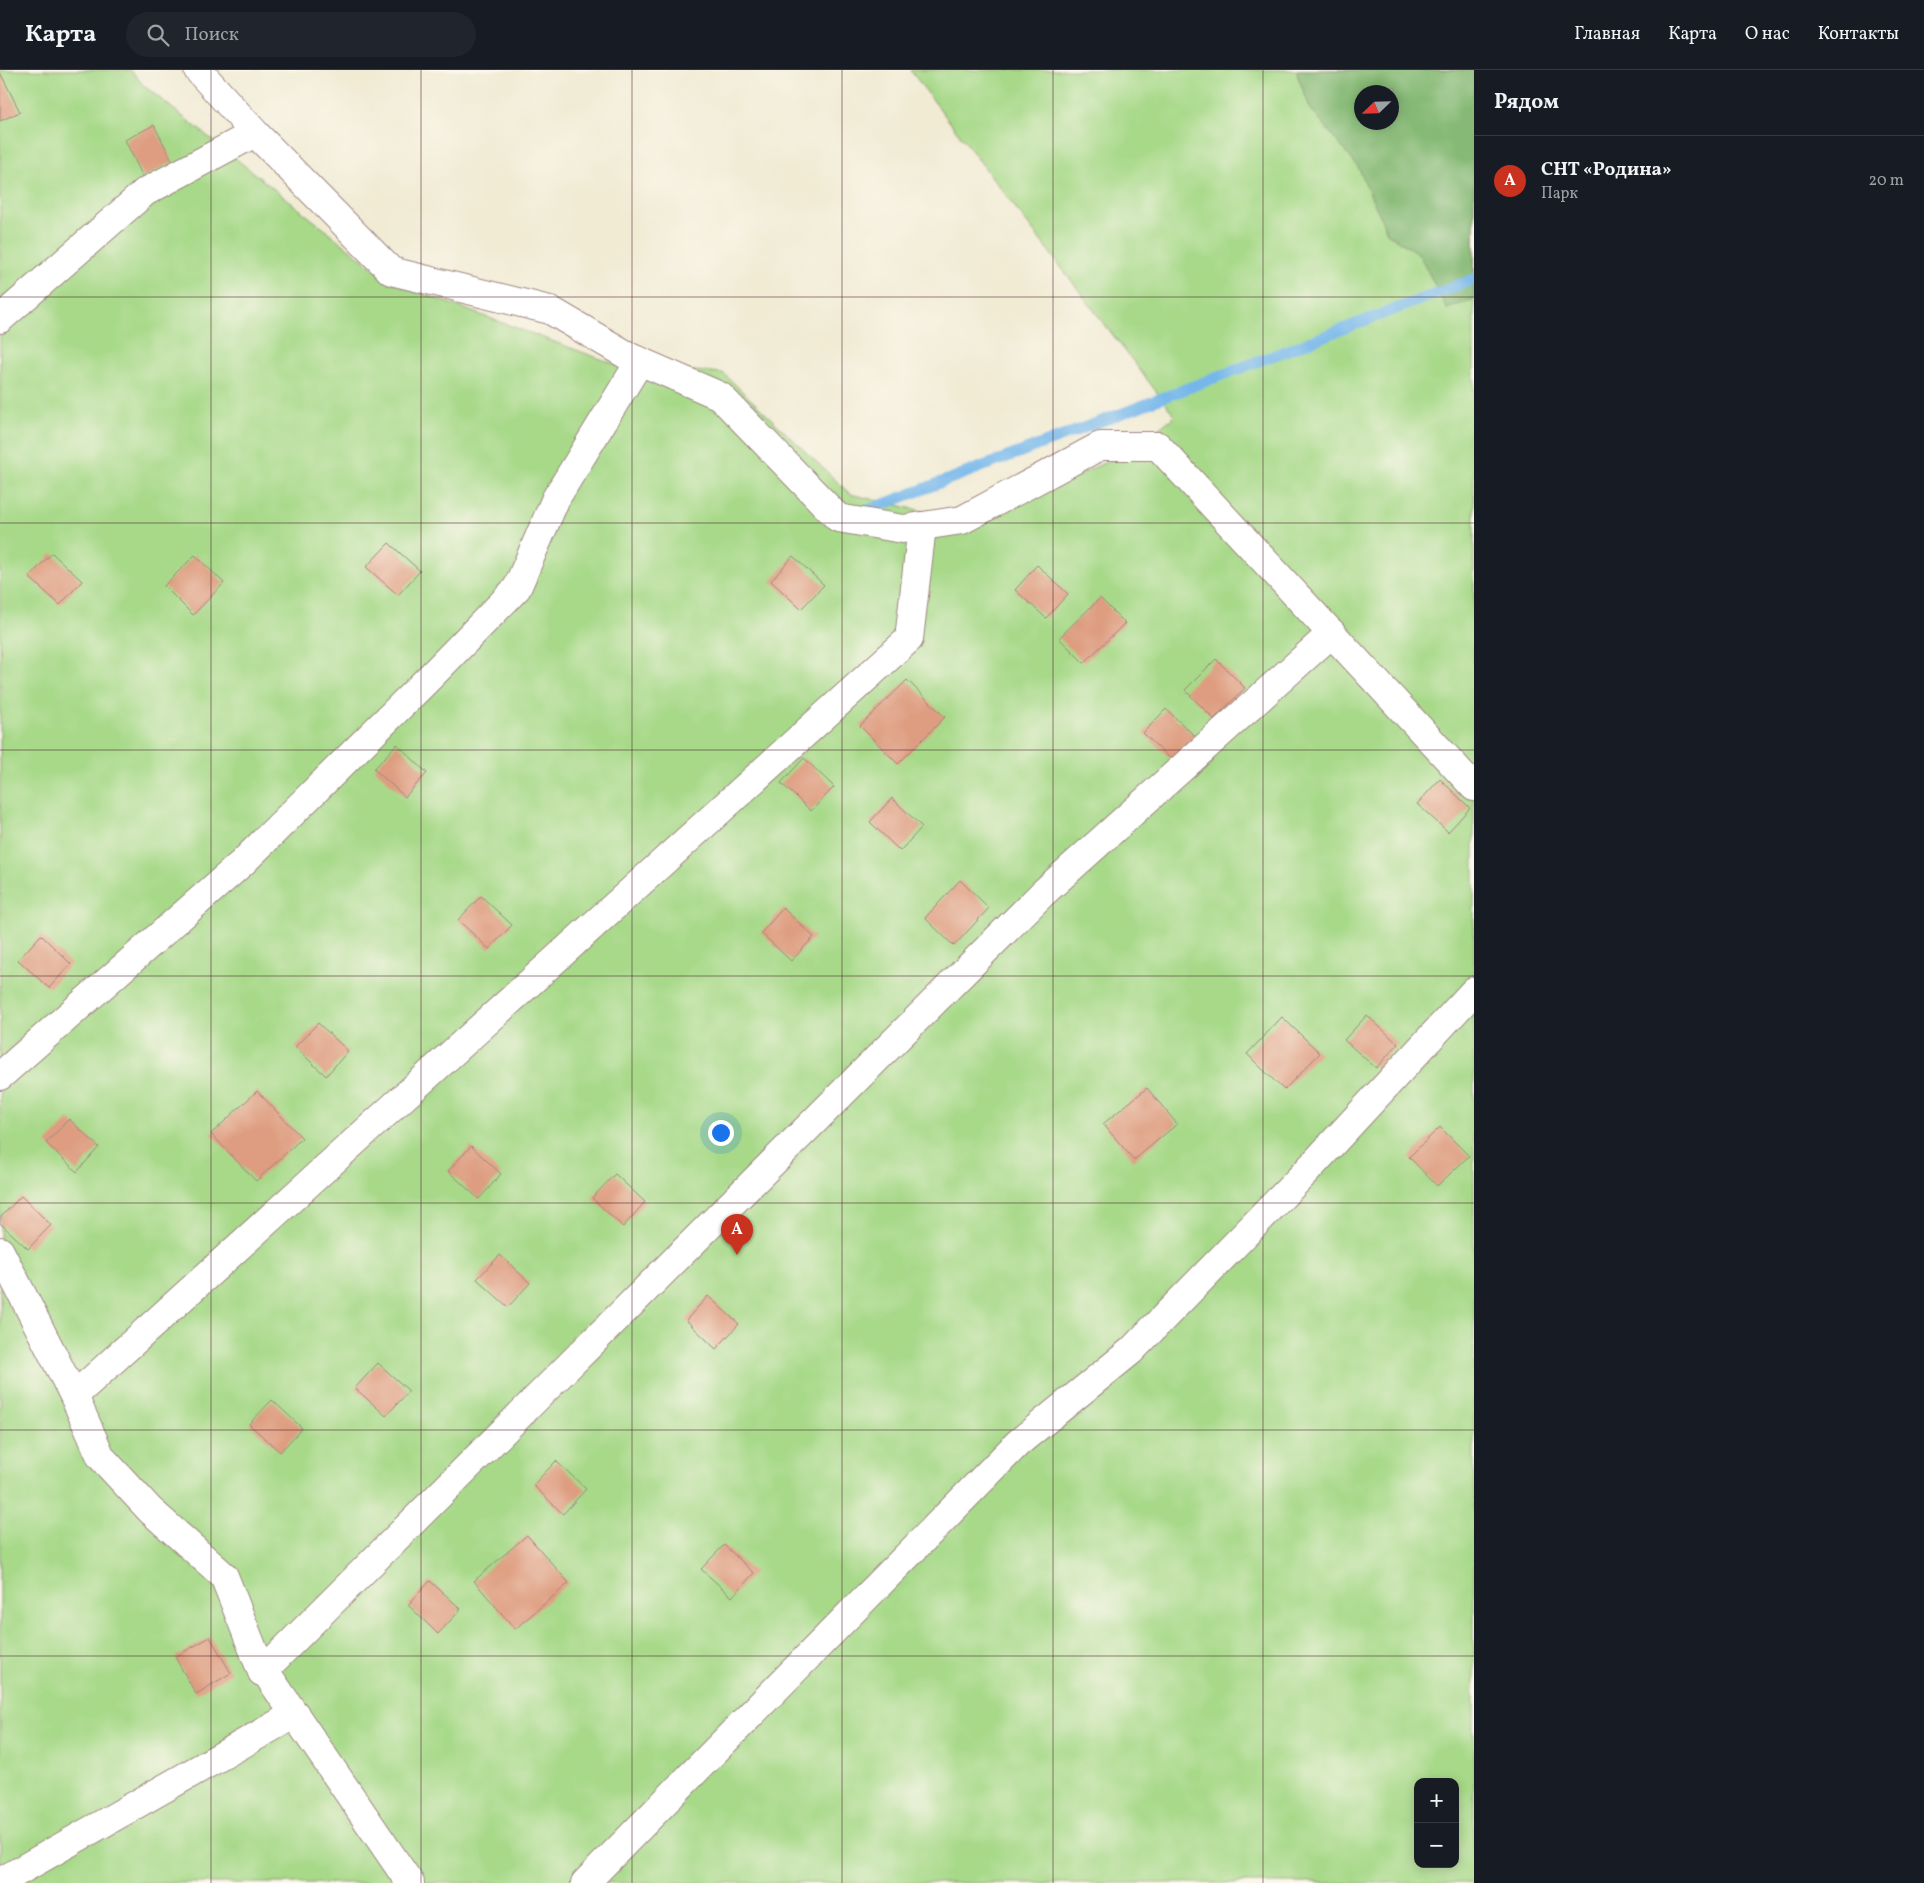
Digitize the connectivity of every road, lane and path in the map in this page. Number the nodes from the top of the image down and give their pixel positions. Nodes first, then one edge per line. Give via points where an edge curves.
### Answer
1 (198, 70) edge
2 (255, 133) junction
3 (0, 319) edge
4 (640, 361) junction
5 (922, 526) junction
6 (1332, 633) junction
7 (1474, 787) edge
8 (1474, 991) edge
9 (0, 1076) edge
10 (0, 1251) edge
11 (74, 1396) junction
12 (262, 1672) junction
13 (295, 1714) junction
14 (0, 1882) edge
15 (410, 1883) edge
16 (585, 1883) edge

1 - 2 lane
2 - 3 lane via 145,192
2 - 4 lane via 391,271 550,310
4 - 5 lane via 720,396 838,518 903,529
4 - 9 lane via 556,498 517,588 242,863
5 - 6 lane via 962,520 1100,446 1158,446
5 - 11 lane via 909,639
6 - 7 lane
6 - 12 lane via 1043,893
8 - 16 lane via 1306,1172 1131,1351 1018,1443
10 - 11 lane
11 - 12 lane via 101,1457 150,1510 224,1576
12 - 13 lane via 267,1674
13 - 14 lane
13 - 15 lane

